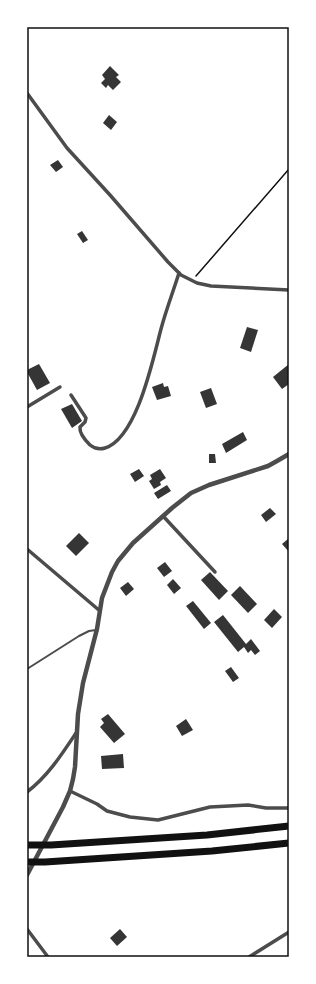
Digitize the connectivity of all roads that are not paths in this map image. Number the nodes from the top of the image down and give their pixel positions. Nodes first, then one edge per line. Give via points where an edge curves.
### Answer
1 (27, 93) edge
2 (179, 273) junction
3 (289, 290) edge
4 (60, 387) dead end
5 (71, 395) dead end
6 (27, 407) edge
7 (289, 454) edge
8 (164, 516) junction
9 (27, 548) edge
10 (215, 572) dead end
11 (100, 611) junction
12 (97, 630) junction
13 (27, 669) edge
14 (77, 732) junction
15 (70, 791) junction
16 (27, 792) edge
17 (289, 808) edge
18 (289, 826) edge
19 (289, 843) edge
20 (27, 845) edge
21 (27, 862) edge
22 (27, 875) edge
23 (27, 929) edge
24 (289, 932) edge
25 (48, 957) edge
26 (249, 957) edge

1 - 2 street via 67,148
2 - 3 street via 192,281 214,286
2 - 5 street via 141,398 132,420 118,439 103,448 91,446 80,431 86,418
4 - 6 street
7 - 8 street via 278,462 198,489
8 - 10 street
8 - 11 street via 133,543 118,561 102,598
9 - 11 street
11 - 12 street
12 - 13 lane via 75,638
12 - 14 street via 80,694
14 - 15 street via 75,767
14 - 16 street via 48,772
15 - 17 street via 107,811 158,820 210,807 248,805
15 - 22 street
18 - 20 highway via 207,835
19 - 21 highway via 212,851
23 - 25 street
24 - 26 street

